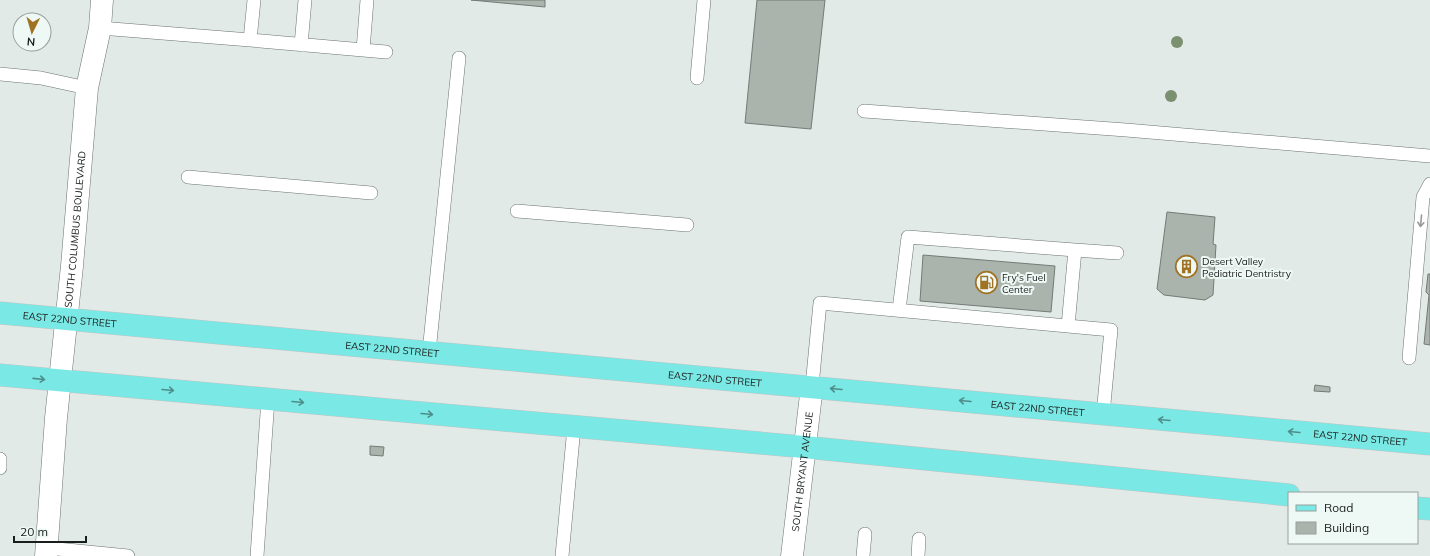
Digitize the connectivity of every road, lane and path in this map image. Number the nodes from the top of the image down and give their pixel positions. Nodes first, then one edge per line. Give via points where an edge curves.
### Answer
1 (102, 0) edge
2 (254, 0) edge
3 (304, 0) edge
4 (367, 0) edge
5 (704, 0) edge
6 (100, 28) junction
7 (250, 40) junction
8 (301, 44) junction
9 (363, 50) junction
10 (386, 52) dead end
11 (458, 58) dead end
12 (0, 74) edge
13 (697, 78) dead end
14 (87, 88) junction
15 (864, 111) dead end
16 (1430, 156) edge
17 (188, 177) dead end
18 (1430, 184) edge
19 (371, 193) dead end
20 (517, 211) dead end
21 (687, 225) dead end
22 (1075, 250) junction
23 (1117, 253) dead end
24 (900, 310) junction
25 (0, 313) edge
26 (66, 320) junction
27 (1068, 326) junction
28 (429, 352) junction
29 (1408, 358) dead end
30 (0, 375) edge
31 (60, 381) junction
32 (812, 386) junction
33 (268, 399) junction
34 (1103, 414) junction
35 (574, 427) junction
36 (1430, 444) edge
37 (804, 447) junction
38 (0, 459) edge
39 (0, 468) edge
40 (1288, 495) edge
41 (1418, 508) edge
42 (1430, 509) edge
43 (865, 534) dead end
44 (920, 539) dead end
45 (47, 552) edge
46 (128, 556) edge
47 (257, 556) edge
48 (562, 556) edge
49 (792, 556) edge
50 (863, 556) edge
51 (918, 556) edge

1 - 6 street, SOUTH COLUMBUS BOULEVARD
2 - 7 lane
3 - 8 lane
4 - 9 lane
5 - 13 lane
6 - 7 lane
6 - 14 street, SOUTH COLUMBUS BOULEVARD
7 - 8 lane
8 - 9 lane
9 - 10 lane
11 - 28 lane
12 - 14 lane via 41,78
14 - 26 street, SOUTH COLUMBUS BOULEVARD
15 - 16 lane
17 - 19 lane
18 -> 29 lane via 1423,197
20 - 21 lane
22 - 23 lane
22 - 24 lane via 908,236
22 - 27 lane
24 - 27 lane
24 - 32 lane via 820,303
25 - 26 main road, EAST 22ND STREET
26 - 28 main road, EAST 22ND STREET
26 - 31 street, SOUTH COLUMBUS BOULEVARD
27 - 34 lane via 1112,330
28 - 32 main road, EAST 22ND STREET
30 -> 31 main road
31 -> 33 main road
31 - 45 street, SOUTH COLUMBUS BOULEVARD
34 -> 32 main road, EAST 22ND STREET
32 - 37 street, SOUTH BRYANT AVENUE
33 -> 35 main road
33 - 47 lane
36 -> 34 main road, EAST 22ND STREET
35 - 37 main road
35 - 48 lane
37 - 40 main road
37 - 49 street, SOUTH BRYANT AVENUE
38 - 39 lane
41 - 42 main road
43 - 50 lane
44 - 51 lane
45 - 46 lane

